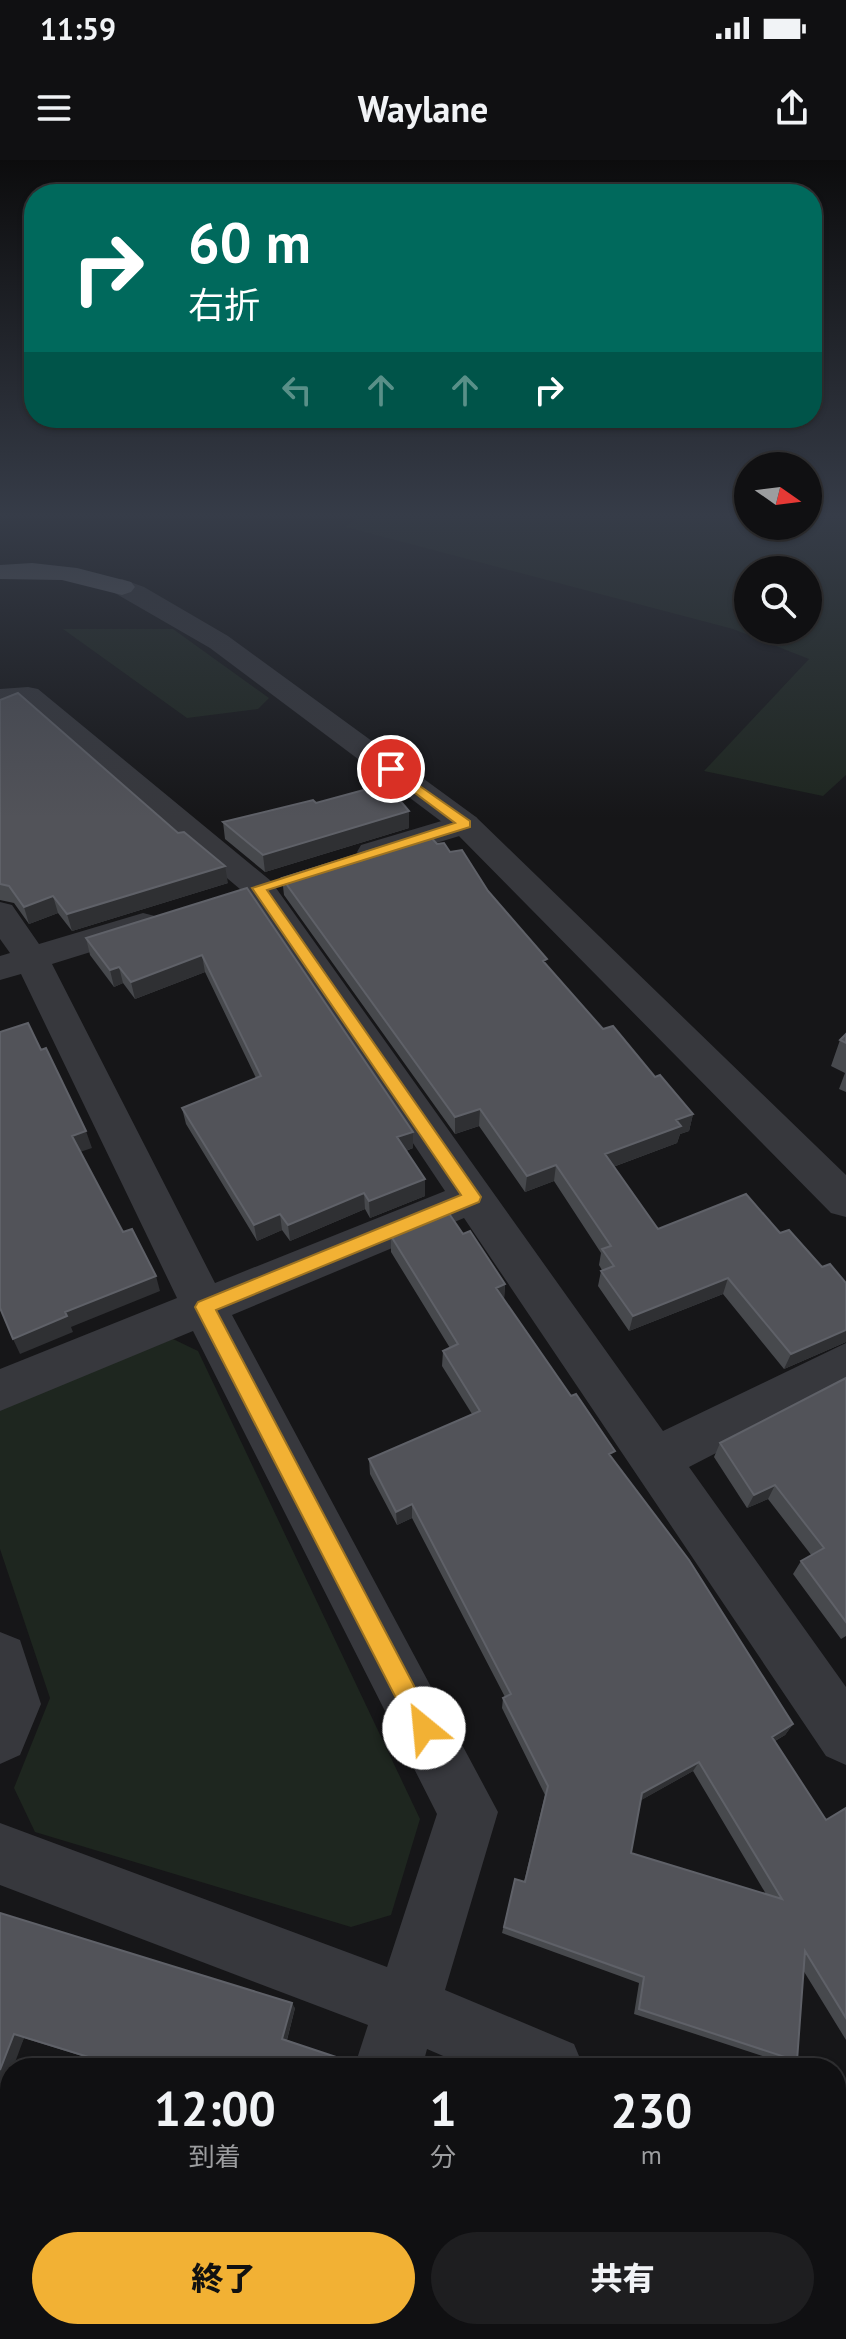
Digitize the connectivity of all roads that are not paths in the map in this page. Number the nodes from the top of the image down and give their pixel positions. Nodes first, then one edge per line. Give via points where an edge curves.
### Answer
1 (173, 615) edge
2 (0, 697) edge
3 (465, 824) junction
4 (346, 861) edge
5 (0, 913) edge
6 (168, 916) edge
7 (16, 963) edge
8 (473, 1197) junction
9 (846, 1201) edge
10 (204, 1307) junction
11 (846, 1363) edge
12 (0, 1390) edge
13 (655, 1459) junction
14 (0, 1660) edge
15 (0, 1735) edge
16 (846, 1736) edge
17 (0, 1854) edge
18 (406, 2007) junction
19 (391, 2058) edge
20 (526, 2058) edge

1 - 3 street via 219,642
2 - 8 street via 28,695 258,888
3 - 4 street
3 - 9 street
5 - 7 street
6 - 7 street
7 - 10 street
8 - 10 street
8 - 13 street
10 - 12 street
10 - 18 street via 468,1812
11 - 13 street
13 - 16 street
14 - 15 street via 13,1704
17 - 18 street
18 - 19 street
18 - 20 street

